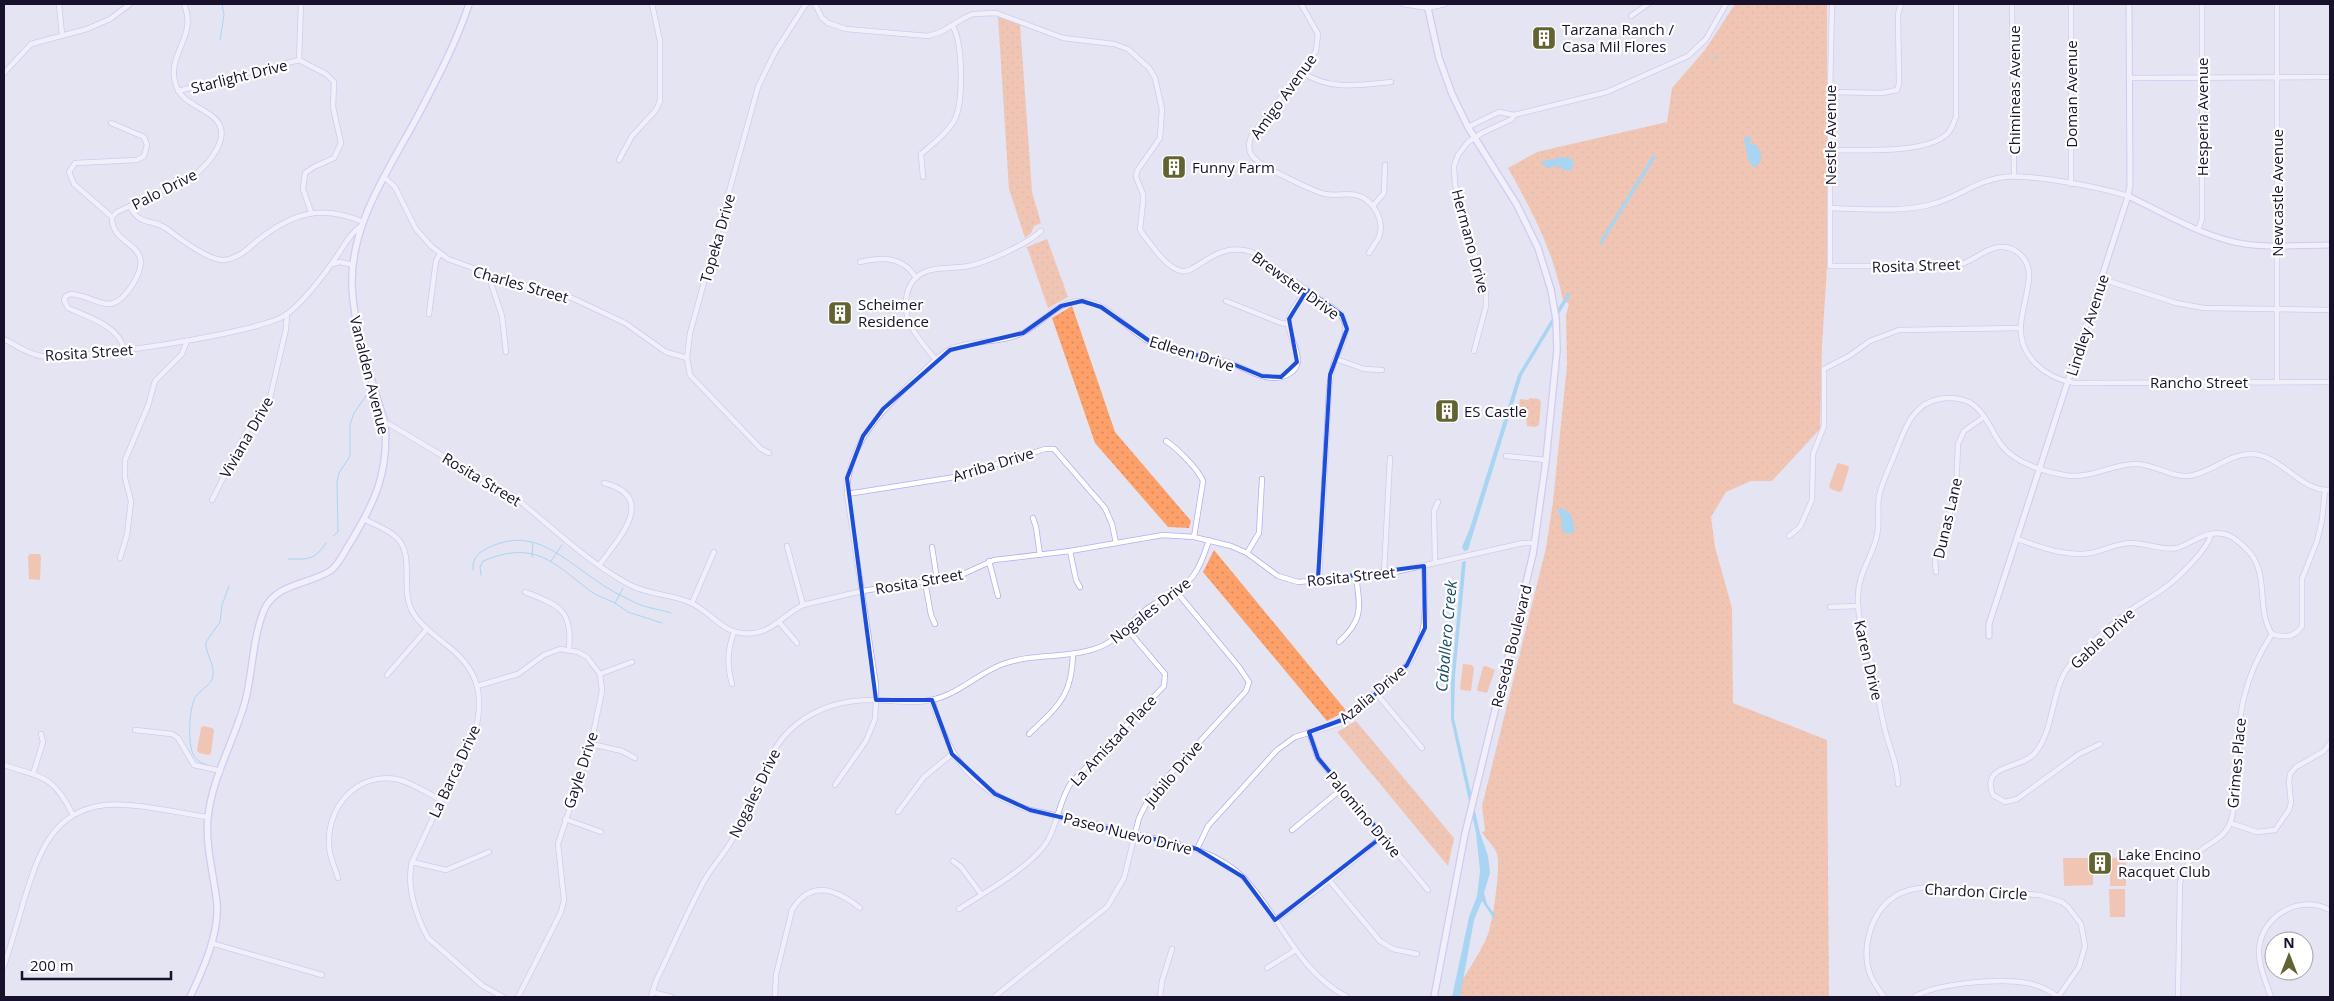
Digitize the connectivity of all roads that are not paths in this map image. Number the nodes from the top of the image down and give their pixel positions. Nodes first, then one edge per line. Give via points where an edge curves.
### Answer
1 (59, 4) edge
2 (130, 4) edge
3 (184, 4) edge
4 (301, 4) edge
5 (469, 4) edge
6 (652, 4) edge
7 (806, 4) edge
8 (815, 4) edge
9 (1302, 4) edge
10 (1403, 4) edge
11 (1445, 4) edge
12 (1648, 4) edge
13 (1726, 4) edge
14 (1832, 4) edge
15 (1901, 4) edge
16 (1956, 4) edge
17 (2012, 4) edge
18 (2071, 4) edge
19 (2129, 4) edge
20 (2202, 4) edge
21 (2277, 4) edge
22 (1427, 6) edge
23 (1630, 16) dead end
24 (952, 25) junction
25 (62, 34) junction
26 (299, 60) junction
27 (1302, 72) junction
28 (4, 73) edge
29 (2330, 77) edge
30 (2129, 78) junction
31 (2202, 78) junction
32 (2277, 78) junction
33 (1391, 82) dead end
34 (178, 91) junction
35 (1830, 92) junction
36 (1514, 115) junction
37 (111, 123) dead end
38 (1468, 127) junction
39 (1475, 137) junction
40 (1830, 150) junction
41 (619, 160) dead end
42 (1385, 165) dead end
43 (922, 176) dead end
44 (2014, 176) junction
45 (384, 178) junction
46 (2071, 184) junction
47 (2128, 196) junction
48 (1373, 206) junction
49 (130, 207) junction
50 (1830, 208) junction
51 (311, 212) junction
52 (112, 217) junction
53 (363, 223) junction
54 (2198, 230) junction
55 (1041, 231) dead end
56 (2277, 245) junction
57 (2330, 245) edge
58 (440, 254) junction
59 (1369, 254) dead end
60 (860, 262) dead end
61 (331, 264) junction
62 (353, 265) junction
63 (1830, 266) joint
64 (488, 274) junction
65 (916, 278) junction
66 (2102, 279) junction
67 (1307, 290) junction
68 (1226, 301) dead end
69 (2277, 310) junction
70 (2330, 310) edge
71 (287, 314) junction
72 (429, 314) dead end
73 (1288, 324) junction
74 (2021, 328) junction
75 (4, 339) edge
76 (187, 341) junction
77 (124, 350) junction
78 (1474, 351) dead end
79 (506, 352) dead end
80 (687, 358) junction
81 (1336, 359) junction
82 (936, 360) junction
83 (1382, 370) dead end
84 (2069, 382) junction
85 (2277, 382) junction
86 (2330, 382) edge
87 (1984, 416) junction
88 (385, 423) junction
89 (1166, 441) dead end
90 (769, 453) dead end
91 (1506, 456) dead end
92 (1390, 458) dead end
93 (1546, 460) junction
94 (2041, 468) junction
95 (1262, 479) dead end
96 (604, 483) dead end
97 (2328, 490) edge
98 (847, 494) junction
99 (212, 500) dead end
100 (1438, 502) dead end
101 (1032, 518) dead end
102 (364, 519) junction
103 (2211, 534) junction
104 (1789, 536) dead end
105 (1194, 537) junction
106 (2016, 539) junction
107 (1209, 540) junction
108 (1116, 543) junction
109 (1535, 543) junction
110 (787, 546) dead end
111 (932, 547) dead end
112 (1070, 551) junction
113 (714, 552) dead end
114 (1247, 553) junction
115 (1040, 555) junction
116 (120, 558) dead end
117 (988, 561) junction
118 (1435, 563) junction
119 (600, 564) junction
120 (1424, 566) junction
121 (1936, 572) dead end
122 (1384, 573) junction
123 (1356, 576) junction
124 (937, 580) junction
125 (1319, 580) junction
126 (925, 582) junction
127 (1080, 587) dead end
128 (1175, 590) junction
129 (862, 591) junction
130 (525, 592) dead end
131 (998, 596) dead end
132 (692, 603) junction
133 (803, 605) junction
134 (1830, 606) dead end
135 (1858, 606) junction
136 (779, 622) junction
137 (935, 624) dead end
138 (427, 629) junction
139 (1127, 629) junction
140 (734, 632) junction
141 (2272, 634) junction
142 (1988, 636) dead end
143 (1339, 642) dead end
144 (797, 643) dead end
145 (568, 650) junction
146 (1073, 654) junction
147 (632, 662) dead end
148 (600, 674) junction
149 (387, 675) dead end
150 (732, 684) dead end
151 (478, 686) junction
152 (1376, 693) junction
153 (876, 700) junction
154 (932, 700) junction
155 (136, 730) dead end
156 (1309, 732) junction
157 (42, 734) dead end
158 (1029, 734) dead end
159 (2330, 743) edge
160 (591, 744) junction
161 (2100, 744) dead end
162 (1422, 748) dead end
163 (952, 754) junction
164 (635, 758) dead end
165 (4, 765) edge
166 (221, 772) junction
167 (32, 774) junction
168 (1898, 784) dead end
169 (835, 786) dead end
170 (1343, 788) junction
171 (441, 800) junction
172 (898, 812) dead end
173 (73, 814) junction
174 (1057, 815) junction
175 (208, 817) junction
176 (565, 818) junction
177 (2230, 823) junction
178 (1292, 830) dead end
179 (600, 832) dead end
180 (1134, 834) junction
181 (1383, 836) junction
182 (1197, 849) junction
183 (489, 852) dead end
184 (953, 861) dead end
185 (412, 862) junction
186 (338, 878) dead end
187 (1329, 880) junction
188 (1428, 890) dead end
189 (981, 894) junction
190 (860, 908) dead end
191 (2330, 908) edge
192 (959, 909) dead end
193 (1275, 920) junction
194 (211, 943) junction
195 (1172, 949) dead end
196 (1294, 951) junction
197 (1417, 954) dead end
198 (4, 966) edge
199 (1267, 968) dead end
200 (322, 975) dead end
201 (652, 994) edge
202 (190, 997) edge
203 (503, 997) edge
204 (518, 997) edge
205 (671, 997) edge
206 (775, 997) edge
207 (994, 997) edge
208 (1160, 997) edge
209 (1347, 997) edge
210 (1434, 997) edge
211 (1884, 997) edge
212 (1914, 997) edge
213 (2058, 997) edge
214 (2178, 997) edge
215 (2272, 997) edge

1 - 25 street
2 - 25 street via 110,19 87,29
3 - 34 street via 188,12 188,29 174,72
4 - 26 street
5 - 45 main road, Vanalden Avenue via 454,43
6 - 41 street via 660,41 660,100 656,110 632,136
7 - 80 street, Topeka Drive via 775,52 758,88 690,333
8 - 24 street, Brewster Drive via 828,24 846,29 928,36
9 - 27 street, Amigo Avenue via 1318,34 1318,42
10 - 22 street
11 - 22 street
12 - 23 street
13 - 36 street via 1706,39 1688,56 1608,92
14 - 35 street, Nestle Avenue
15 - 35 street via 1898,14 1897,90 1890,93
16 - 40 street via 1956,117 1951,129 1944,136 1912,147
17 - 44 street, Chimineas Avenue
18 - 46 street, Doman Avenue
19 - 30 street, Lindley Avenue
20 - 31 street, Hesperia Avenue
21 - 32 street, Newcastle Avenue
22 - 38 main road, Reseda Boulevard via 1442,69
24 - 43 street via 958,40 958,108 948,129 920,154
24 - 67 street, Brewster Drive via 973,14 996,13 1063,38 1114,44 1128,49 1155,78 1162,109 1160,138 1136,177 1143,194 1142,233 1171,265 1182,272 1222,251 1244,249
25 - 28 street via 31,44
26 - 34 street, Starlight Drive
26 - 51 street via 326,74 334,82 333,107 340,142 334,158 305,174 303,190
27 - 33 street via 1313,80 1333,85
27 - 48 street, Amigo Avenue via 1251,137 1250,152 1258,162 1315,191 1359,196
29 - 32 street
30 - 31 street
30 - 47 street, Lindley Avenue
31 - 32 street
31 - 54 street, Hesperia Avenue via 2202,219
32 - 56 street, Newcastle Avenue
34 - 49 street, Palo Drive via 185,101 214,117 221,133 219,146 201,171
35 - 40 street, Nestle Avenue
36 - 38 street via 1499,112
36 - 39 street via 1512,119
37 - 52 street via 144,137 147,145 144,156 137,160 75,163 69,172 74,184
38 - 39 main road, Reseda Boulevard
39 - 78 street, Hermano Drive via 1458,155 1453,174 1486,294
39 - 93 main road, Reseda Boulevard via 1527,224 1551,290 1557,364
40 - 50 street, Nestle Avenue
42 - 48 street via 1384,193
44 - 46 street
44 - 50 street via 1989,179 1944,201 1925,206
45 - 53 main road, Vanalden Avenue
45 - 58 street, Charles Street via 395,187 416,229
46 - 47 street
47 - 54 street
47 - 66 street, Lindley Avenue
48 - 59 street via 1378,214 1380,230
49 - 51 street via 144,222 162,225 206,254 223,260 242,253 286,221
49 - 52 street, Palo Drive
50 - 63 street, Nestle Avenue
51 - 53 street via 343,215
52 - 77 street via 117,234 138,252 140,273 124,298 116,303 106,304 71,294 64,300 68,308 110,330 121,340
53 - 61 street, Rosita Street via 354,230
53 - 62 main road, Vanalden Avenue
54 - 56 street via 2236,242
55 - 65 street via 1031,240 972,265 929,270
56 - 57 street
56 - 69 street, Newcastle Avenue
58 - 64 street, Charles Street
58 - 72 street via 436,261
60 - 65 street via 896,260 907,266
61 - 62 street
61 - 71 street, Rosita Street
62 - 88 main road, Vanalden Avenue via 356,320
63 - 74 street, Rosita Street via 1955,266 1966,264 1992,248 2011,248 2020,253 2029,274
64 - 79 street via 502,316
64 - 80 street, Charles Street via 572,298 625,323 666,352
65 - 82 street via 906,295 906,312 917,337
66 - 69 street via 2176,304
66 - 84 street, Lindley Avenue
67 - 73 street
67 - 81 street, Brewster Drive via 1336,310 1346,323 1346,337
68 - 73 street
69 - 70 street
69 - 85 street, Newcastle Avenue
71 - 76 street, Rosita Street via 279,319
71 - 99 street, Viviana Drive via 270,398 249,428
73 - 82 street, Edleen Drive via 1297,346 1297,362 1294,368 1280,377 1262,376 1227,362 1155,345 1101,307 1082,301 1061,306 1023,333 962,346
74 - 84 street, Rosita Street via 2026,350 2033,362 2045,372
74 - 104 street via 1899,330 1870,342 1826,368 1823,371 1824,426 1812,458 1812,500 1800,527
75 - 77 street, Rosita Street via 40,356
76 - 77 street, Rosita Street
76 - 116 street via 182,354 155,381 126,460 125,478 131,501 128,535
80 - 90 street, Topeka Drive via 690,375 761,450
81 - 83 street
81 - 125 street, Brewster Drive via 1330,375
82 - 98 street via 883,409 867,430 849,470
84 - 85 street, Rancho Street
84 - 94 street, Lindley Avenue
85 - 86 street, Rancho Street
87 - 94 street, Karen Drive via 2009,454
87 - 121 street, Dunas Lane via 1964,431 1958,444 1956,493 1935,560
87 - 135 street, Karen Drive via 1969,402 1947,398 1924,404 1914,412 1881,489 1878,532 1859,582
88 - 102 main road, Vanalden Avenue via 384,470 377,494
88 - 119 street, Rosita Street via 512,495
89 - 105 street via 1203,481
91 - 93 street
92 - 122 street
93 - 109 main road, Reseda Boulevard
94 - 97 street, Karen Drive via 2077,476 2135,464 2192,476 2240,455 2260,455 2284,467 2306,484
94 - 106 street, Lindley Avenue
95 - 114 street via 1259,533
96 - 119 street via 624,492 632,510 630,521
97 - 141 street via 2317,541 2302,579 2302,626 2298,633 2290,636
98 - 108 street, Arriba Drive via 954,477 1045,448 1054,449 1105,508
98 - 129 street
100 - 118 street via 1434,511
101 - 115 street
102 - 138 street, La Barca Drive via 398,539 406,552 406,592 412,610
102 - 166 main road, Vanalden Avenue via 334,568 281,591 265,608 254,643 245,702
103 - 106 street via 2197,537 2177,548 2127,543 2083,554 2061,553
103 - 141 street via 2228,535 2252,555 2260,573 2265,619
103 - 161 street, Gable Drive via 2201,552 2172,582 2132,609 2073,662 2062,679 2046,733 2037,750 2027,760 1993,774 1990,782 1993,795 2005,802 2017,799 2079,754
105 - 107 street, Rosita Street
105 - 108 street, Rosita Street via 1162,535
106 - 142 street, Lindley Avenue
107 - 114 street, Rosita Street
107 - 128 street, Nogales Drive via 1194,575
108 - 112 street, Rosita Street
109 - 118 street, Rosita Street
109 - 210 main road, Reseda Boulevard via 1470,810
110 - 133 street
111 - 124 street
112 - 115 street, Rosita Street
112 - 127 street
113 - 132 street
114 - 125 street, Rosita Street via 1289,581
115 - 117 street, Rosita Street
117 - 124 street, Rosita Street via 965,574
117 - 131 street
118 - 120 street, Rosita Street
119 - 132 street, Rosita Street via 629,585
120 - 122 street, Rosita Street
120 - 152 street, Azalia Drive via 1425,628 1421,640 1407,665
122 - 123 street, Rosita Street
123 - 125 street, Rosita Street
123 - 143 street via 1358,616 1350,632
124 - 126 street, Rosita Street
126 - 129 street, Rosita Street
126 - 137 street
128 - 139 street, Nogales Drive via 1143,612
128 - 180 street, Jubilo Drive via 1249,682 1246,691 1150,796
129 - 133 street, Rosita Street
129 - 153 street
130 - 145 street via 560,608 567,618 570,632
132 - 140 street, Rosita Street
133 - 136 street, Rosita Street
134 - 135 street
135 - 168 street, Karen Drive via 1884,727 1898,771
136 - 140 street, Rosita Street via 755,633
136 - 144 street
138 - 149 street
138 - 151 street, La Barca Drive via 467,663
139 - 146 street, Nogales Drive via 1104,645
139 - 174 street, La Amistad Place via 1164,672 1166,684 1071,783
140 - 150 street via 728,648
141 - 177 street, Grimes Place via 2251,670 2244,693
145 - 148 street via 587,657
145 - 151 street via 551,650 518,674
146 - 154 street, Nogales Drive via 1016,660
146 - 158 street via 1068,692
147 - 148 street
148 - 160 street, Gayle Drive via 602,691
151 - 171 street, La Barca Drive via 476,728
152 - 156 street, Azalia Drive via 1341,723
152 - 162 street
153 - 154 street, Nogales Drive
153 - 169 street via 875,719 866,741
153 - 201 street, Nogales Drive via 824,707 795,725 782,738 733,839 703,883
154 - 163 street, Paseo Nuevo Drive
155 - 166 street via 172,734 178,738 194,765
156 - 170 street, Palomino Drive via 1318,758
156 - 182 street, Azalia Drive via 1277,750 1208,826
157 - 167 street via 43,742
159 - 177 street via 2324,751 2290,774 2291,803 2275,830 2257,832
160 - 164 street
160 - 176 street, Gayle Drive
163 - 172 street via 924,777
163 - 174 street, Paseo Nuevo Drive via 978,783 995,794 1030,810
165 - 167 street
166 - 175 main road, Vanalden Avenue
167 - 173 street via 54,784
170 - 178 street
170 - 181 street, Palomino Drive
171 - 185 street, La Barca Drive
171 - 186 street via 396,779 374,780 352,790 336,806 331,821 329,847
173 - 175 street via 105,805 120,805
173 - 198 street via 45,843 35,865
174 - 180 street, Paseo Nuevo Drive
174 - 189 street, La Amistad Place via 1052,834 1040,851
175 - 194 main road, Vanalden Avenue via 217,912
176 - 179 street
176 - 204 street, Gayle Drive via 558,844 564,900 561,912
177 - 214 street, Grimes Place via 2219,837 2194,854 2183,870
180 - 182 street, Paseo Nuevo Drive
180 - 207 street, Jubilo Drive via 1124,878 1107,907
181 - 187 street
181 - 188 street, Palomino Drive
182 - 193 street, Paseo Nuevo Drive via 1226,864 1242,877
183 - 185 street via 446,870
184 - 189 street via 961,866
185 - 203 street, La Barca Drive via 410,884 428,938 483,986
187 - 193 street
187 - 197 street via 1380,941 1393,949
189 - 192 street, La Amistad Place
190 - 206 street via 843,896 826,890 806,894 797,901 776,975
191 - 215 street via 2305,904 2291,907 2274,917 2264,930 2259,957
193 - 196 street, Paseo Nuevo Drive
194 - 200 street
194 - 202 main road, Vanalden Avenue
195 - 208 street
196 - 199 street
196 - 209 street, Paseo Nuevo Drive via 1310,970
201 - 205 street
211 - 213 street, Chardon Circle via 1869,972 1869,932 1880,911 1894,897 1931,886 2040,895 2068,907 2081,924 2085,946 2079,967
212 - 213 street via 1936,987 2014,981 2041,987

